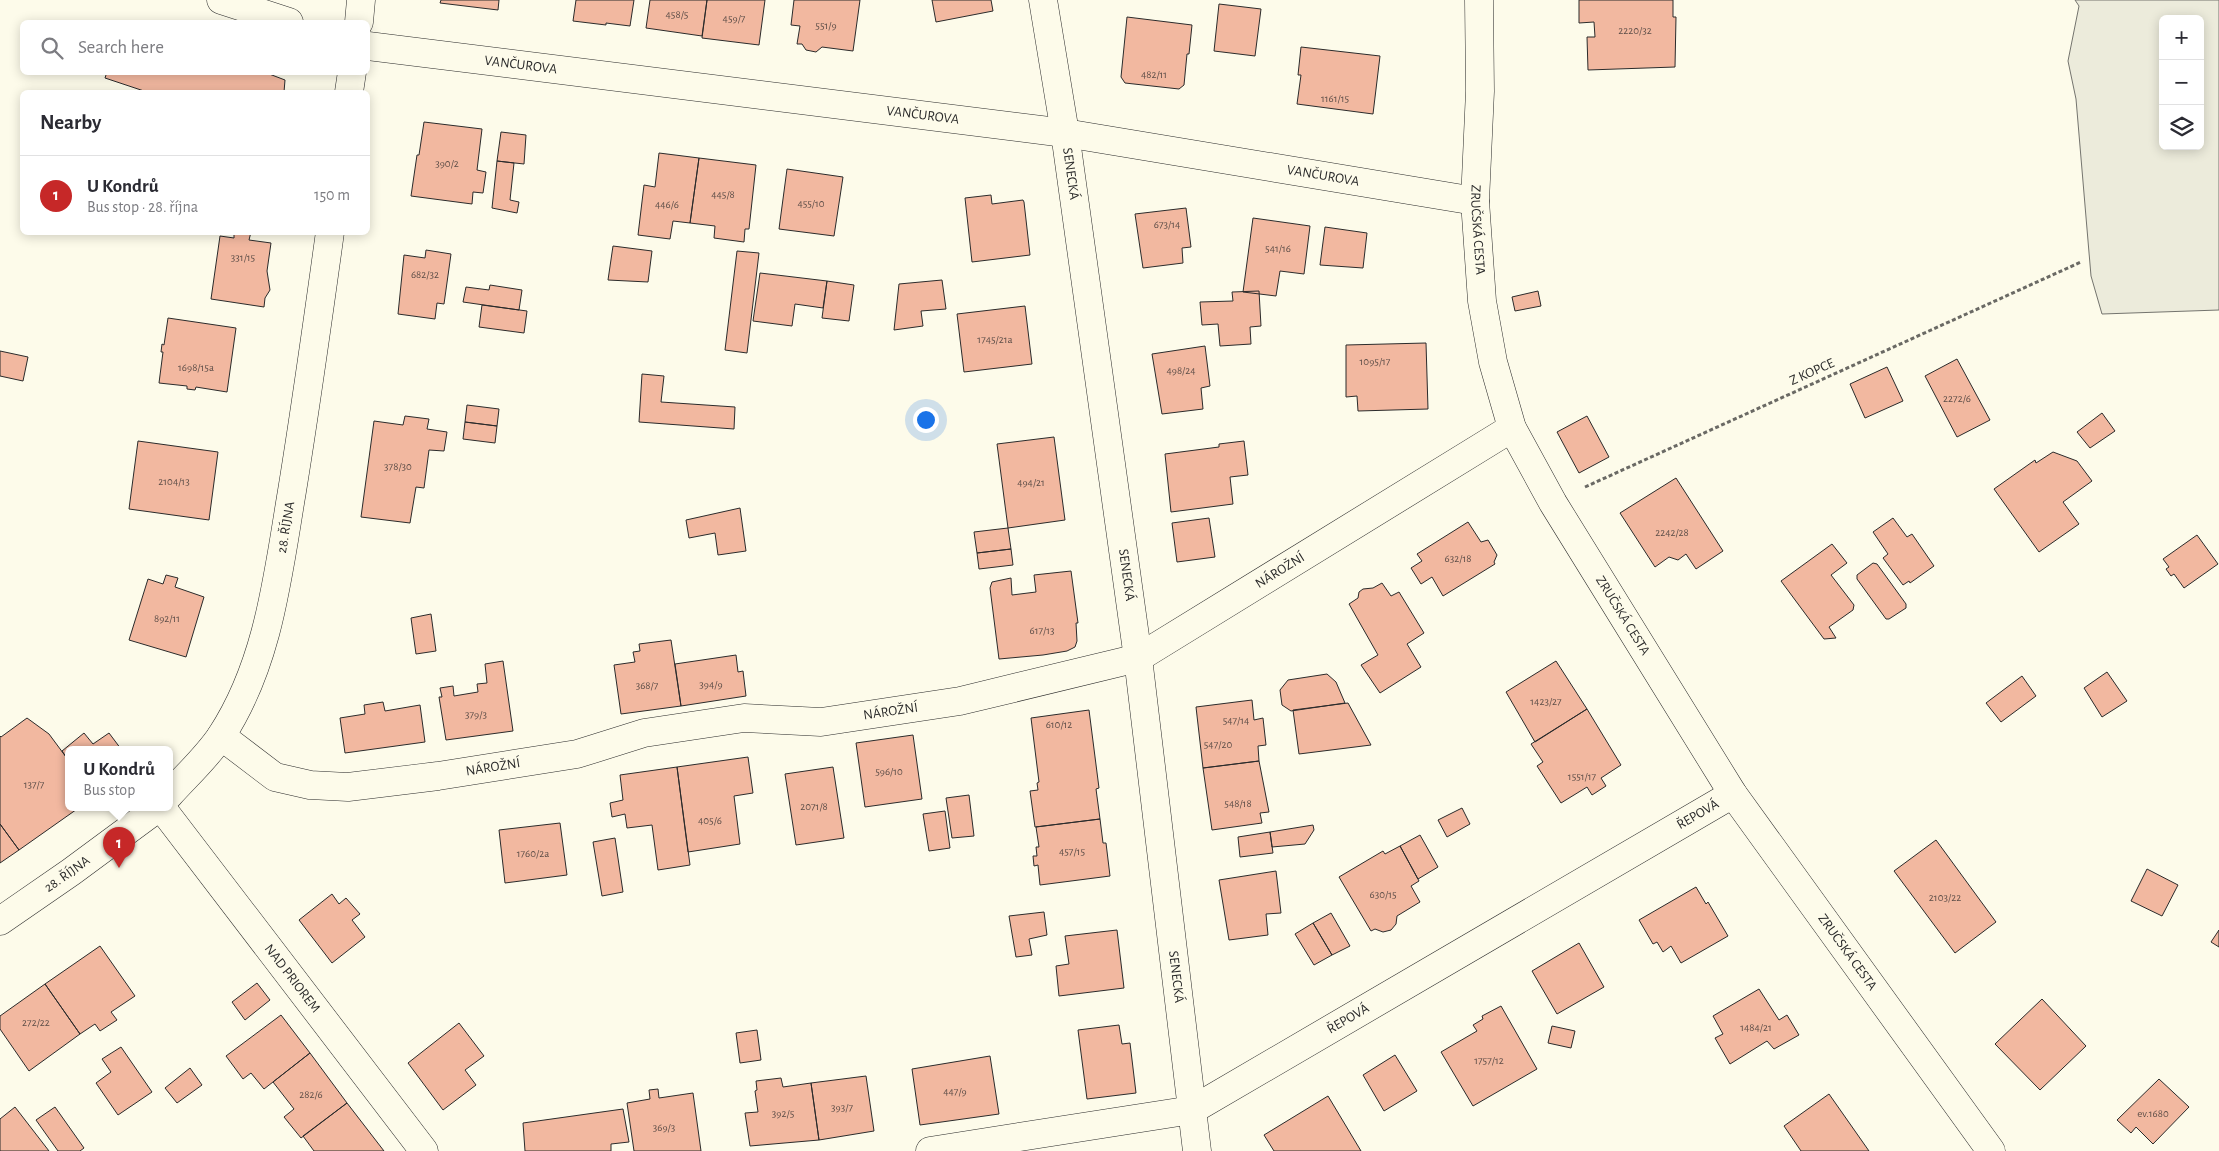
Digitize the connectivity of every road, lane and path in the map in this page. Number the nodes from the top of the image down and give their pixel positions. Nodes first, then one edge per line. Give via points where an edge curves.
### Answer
1 (221, 0) edge
2 (361, 0) edge
3 (1043, 0) edge
4 (1479, 0) edge
5 (282, 20) edge
6 (359, 20) edge
7 (370, 46) edge
8 (352, 75) edge
9 (349, 90) edge
10 (1065, 133) junction
11 (1475, 201) junction
12 (330, 235) edge
13 (2081, 262) dead end
14 (1512, 428) junction
15 (1553, 503) junction
16 (1138, 658) junction
17 (221, 736) junction
18 (173, 791) edge
19 (1732, 794) junction
20 (155, 811) edge
21 (163, 811) edge
22 (0, 921) edge
23 (1192, 1110) junction
24 (424, 1151) edge
25 (930, 1151) edge
26 (1197, 1151) edge
27 (1991, 1151) edge

1 - 5 street
2 - 6 street
3 - 10 street, SENECKÁ
4 - 11 street, ZRUČSKÁ CESTA via 1480,91
7 - 10 street, VANČUROVA
8 - 9 street
10 - 11 street, VANČUROVA
10 - 16 street, SENECKÁ
11 - 14 street, ZRUČSKÁ CESTA via 1482,301 1493,362
12 - 17 street, 28. ŘÍJNA via 308,394 274,599 257,662
13 - 15 path, Z KOPCE
14 - 15 street, ZRUČSKÁ CESTA
14 - 16 street, NÁROŽNÍ
15 - 19 street, ZRUČSKÁ CESTA
16 - 17 street, NÁROŽNÍ via 960,701 821,722 735,719 644,732 577,754 348,787 310,785 275,777
16 - 23 street, SENECKÁ
17 - 18 street, 28. ŘÍJNA
19 - 23 street, ŘEPOVÁ
19 - 27 street, ZRUČSKÁ CESTA
20 - 22 street, 28. ŘÍJNA
21 - 24 street, NAD PRIOREM
23 - 25 street, ŘEPOVÁ
23 - 26 street, SENECKÁ

